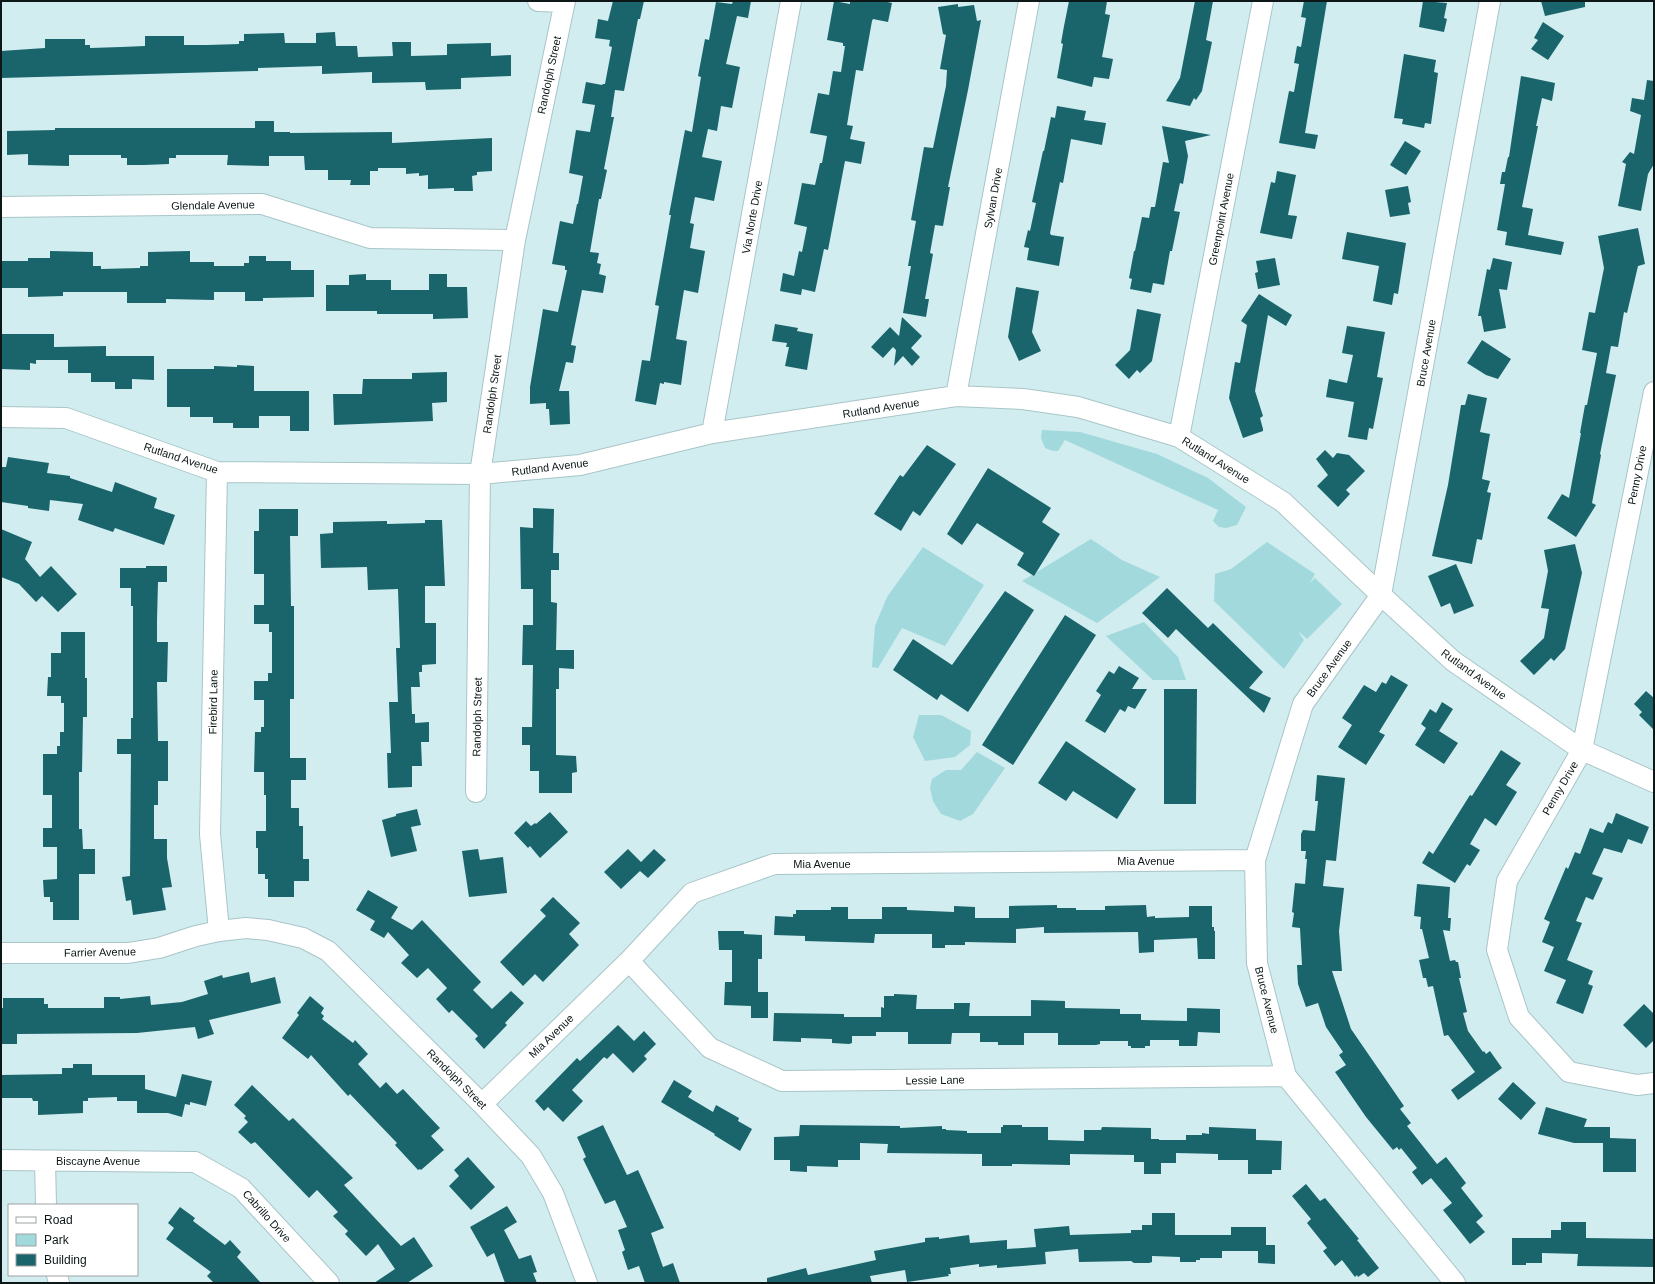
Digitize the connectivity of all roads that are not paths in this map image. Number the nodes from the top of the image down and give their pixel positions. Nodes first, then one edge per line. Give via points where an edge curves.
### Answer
1 (538, 1) edge
2 (791, 1) edge
3 (1029, 1) edge
4 (1263, 1) edge
5 (1490, 1) edge
6 (565, 2) edge
7 (1, 207) edge
8 (515, 240) junction
9 (1654, 392) edge
10 (956, 396) junction
11 (1, 417) edge
12 (712, 433) junction
13 (1179, 437) junction
14 (217, 472) junction
15 (480, 474) junction
16 (1381, 595) junction
17 (1582, 750) junction
18 (1654, 782) edge
19 (476, 792) dead end
20 (1255, 860) junction
21 (268, 930) joint
22 (218, 931) junction
23 (1, 953) edge
24 (629, 961) junction
25 (1286, 1076) junction
26 (1654, 1083) edge
27 (482, 1104) junction
28 (1, 1160) edge
29 (45, 1161) junction
30 (195, 1162) joint
31 (46, 1204) edge
32 (329, 1283) edge
33 (587, 1283) edge
34 (1455, 1283) edge

1 - 6 street
2 - 12 street, Via Norte Drive
3 - 10 street, Sylvan Drive
4 - 13 street, Greenpoint Avenue
5 - 16 street, Bruce Avenue
6 - 8 street, Randolph Street
7 - 8 street, Glendale Avenue via 262,204 370,238
8 - 15 street, Randolph Street
9 - 17 street, Penny Drive
10 - 12 street, Rutland Avenue
10 - 13 street, Rutland Avenue via 1022,399 1078,407
11 - 14 street, Rutland Avenue via 66,418
12 - 15 street, Rutland Avenue via 580,465
13 - 16 street, Rutland Avenue via 1283,502
14 - 15 street, Rutland Avenue
14 - 22 street, Firebird Lane via 210,834
15 - 19 street, Randolph Street
16 - 17 street, Rutland Avenue via 1453,661
16 - 20 street, Bruce Avenue via 1303,704
17 - 18 street, Rutland Avenue
17 - 26 street, Penny Drive via 1507,881 1497,950 1519,1017 1569,1072 1637,1086
20 - 24 street, Mia Avenue via 774,864 692,893
20 - 25 street, Bruce Avenue via 1257,963
21 - 22 street, Farrier Avenue via 246,928
21 - 27 street, Randolph Street via 303,938 328,951
22 - 23 street, Farrier Avenue via 159,948 128,953
24 - 25 street, Lessie Lane via 710,1048 782,1081
24 - 27 street, Mia Avenue
25 - 34 street, Bruce Avenue
27 - 33 street, Randolph Street via 531,1156 553,1193
28 - 29 street, Biscayne Avenue
29 - 30 street, Biscayne Avenue
29 - 31 street
30 - 32 street, Cabrillo Drive via 241,1188

